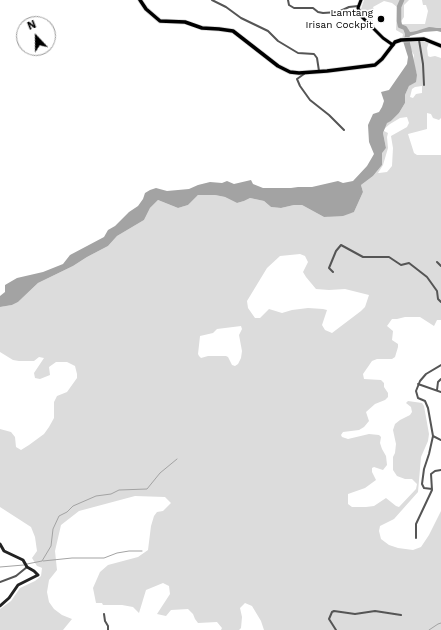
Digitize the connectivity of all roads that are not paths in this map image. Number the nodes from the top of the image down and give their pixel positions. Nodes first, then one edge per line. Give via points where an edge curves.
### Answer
1 (140, 0) edge
2 (212, 0) edge
3 (288, 0) edge
4 (361, 0) edge
5 (358, 6) junction
6 (419, 38) junction
7 (393, 45) junction
8 (441, 46) edge
9 (307, 72) junction
10 (319, 72) junction
11 (424, 85) dead end
12 (344, 130) dead end
13 (437, 262) dead end
14 (441, 266) edge
15 (332, 272) dead end
16 (441, 302) edge
17 (441, 365) edge
18 (441, 379) edge
19 (418, 384) junction
20 (437, 390) junction
21 (441, 392) edge
22 (433, 436) junction
23 (441, 440) edge
24 (441, 470) edge
25 (432, 489) junction
26 (416, 538) dead end
27 (0, 544) edge
28 (26, 565) junction
29 (0, 582) edge
30 (0, 606) edge
31 (104, 614) dead end
32 (401, 615) dead end
33 (108, 630) edge
34 (336, 630) edge

1 - 9 highway via 160,21 185,22 202,28 230,30 282,69 294,73
2 - 10 street via 241,18 268,30 298,53 314,54
3 - 5 street via 289,5 294,8 313,8 323,13
4 - 5 main road
5 - 7 main road via 368,25
6 - 7 highway via 395,42
6 - 8 highway
6 - 11 street
7 - 10 highway via 375,65
9 - 10 highway
9 - 12 street via 297,79 300,86 310,100
13 - 14 street
15 - 16 street via 329,268 334,254 341,245 363,257 389,257 401,264 409,263 427,277
17 - 19 street via 426,374
18 - 20 street
19 - 20 street
19 - 22 street via 416,394 427,403
20 - 21 street
22 - 23 street
22 - 25 street via 422,484 424,488
24 - 25 street via 435,470 432,474
25 - 26 street via 415,526
27 - 28 main road via 4,551
28 - 29 street via 16,576
28 - 30 main road via 38,575 18,585
31 - 33 street
32 - 34 street via 375,611 355,614 334,611 329,619

